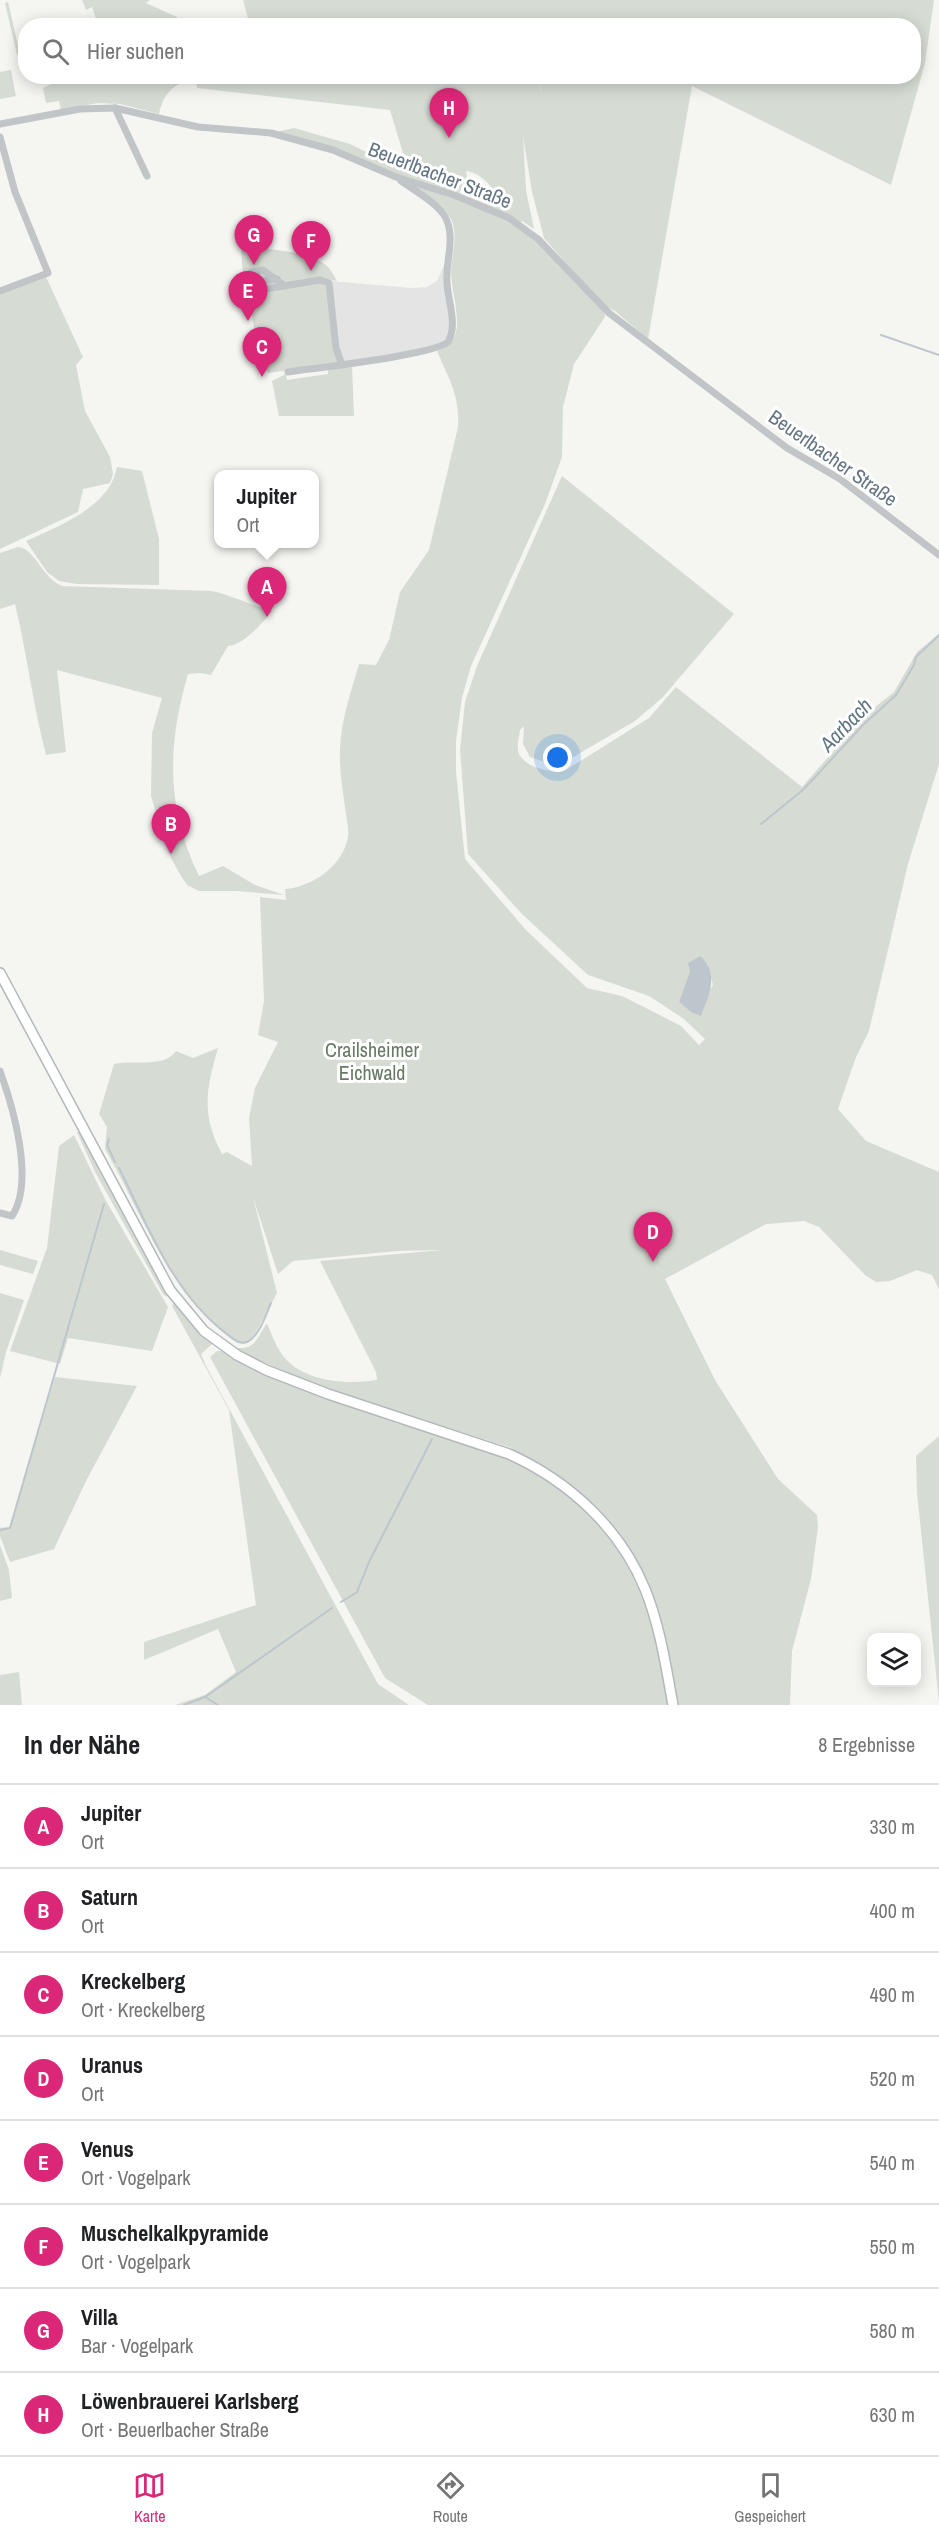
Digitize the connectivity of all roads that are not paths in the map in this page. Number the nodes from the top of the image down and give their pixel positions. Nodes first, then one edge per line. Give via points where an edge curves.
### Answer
1 (115, 108) junction
2 (0, 124) edge
3 (0, 137) edge
4 (147, 176) dead end
5 (396, 177) junction
6 (277, 279) junction
7 (251, 282) junction
8 (285, 286) junction
9 (0, 291) edge
10 (342, 365) junction
11 (288, 372) dead end
12 (939, 555) edge
13 (0, 973) edge
14 (0, 1071) edge
15 (0, 1213) edge
16 (674, 1705) edge

1 - 2 street, Beuerlbacher Straße via 80,109
1 - 4 street
1 - 5 street, Beuerlbacher Straße via 198,127 271,133 333,150
3 - 9 street via 15,192 48,273
5 - 10 street via 434,205 448,222 447,284 452,332 448,342 439,347
5 - 12 street, Beuerlbacher Straße via 509,218 538,239 609,313 787,448 840,479
6 - 7 street
6 - 7 street via 258,270 251,272
6 - 8 street
7 - 8 street via 257,290
8 - 10 street via 326,281
10 - 11 street
13 - 16 main road via 170,1290 191,1318 219,1342 266,1370 509,1454 564,1485 594,1512 631,1559 646,1590 658,1630
14 - 15 street via 17,1128 21,1186 12,1216

